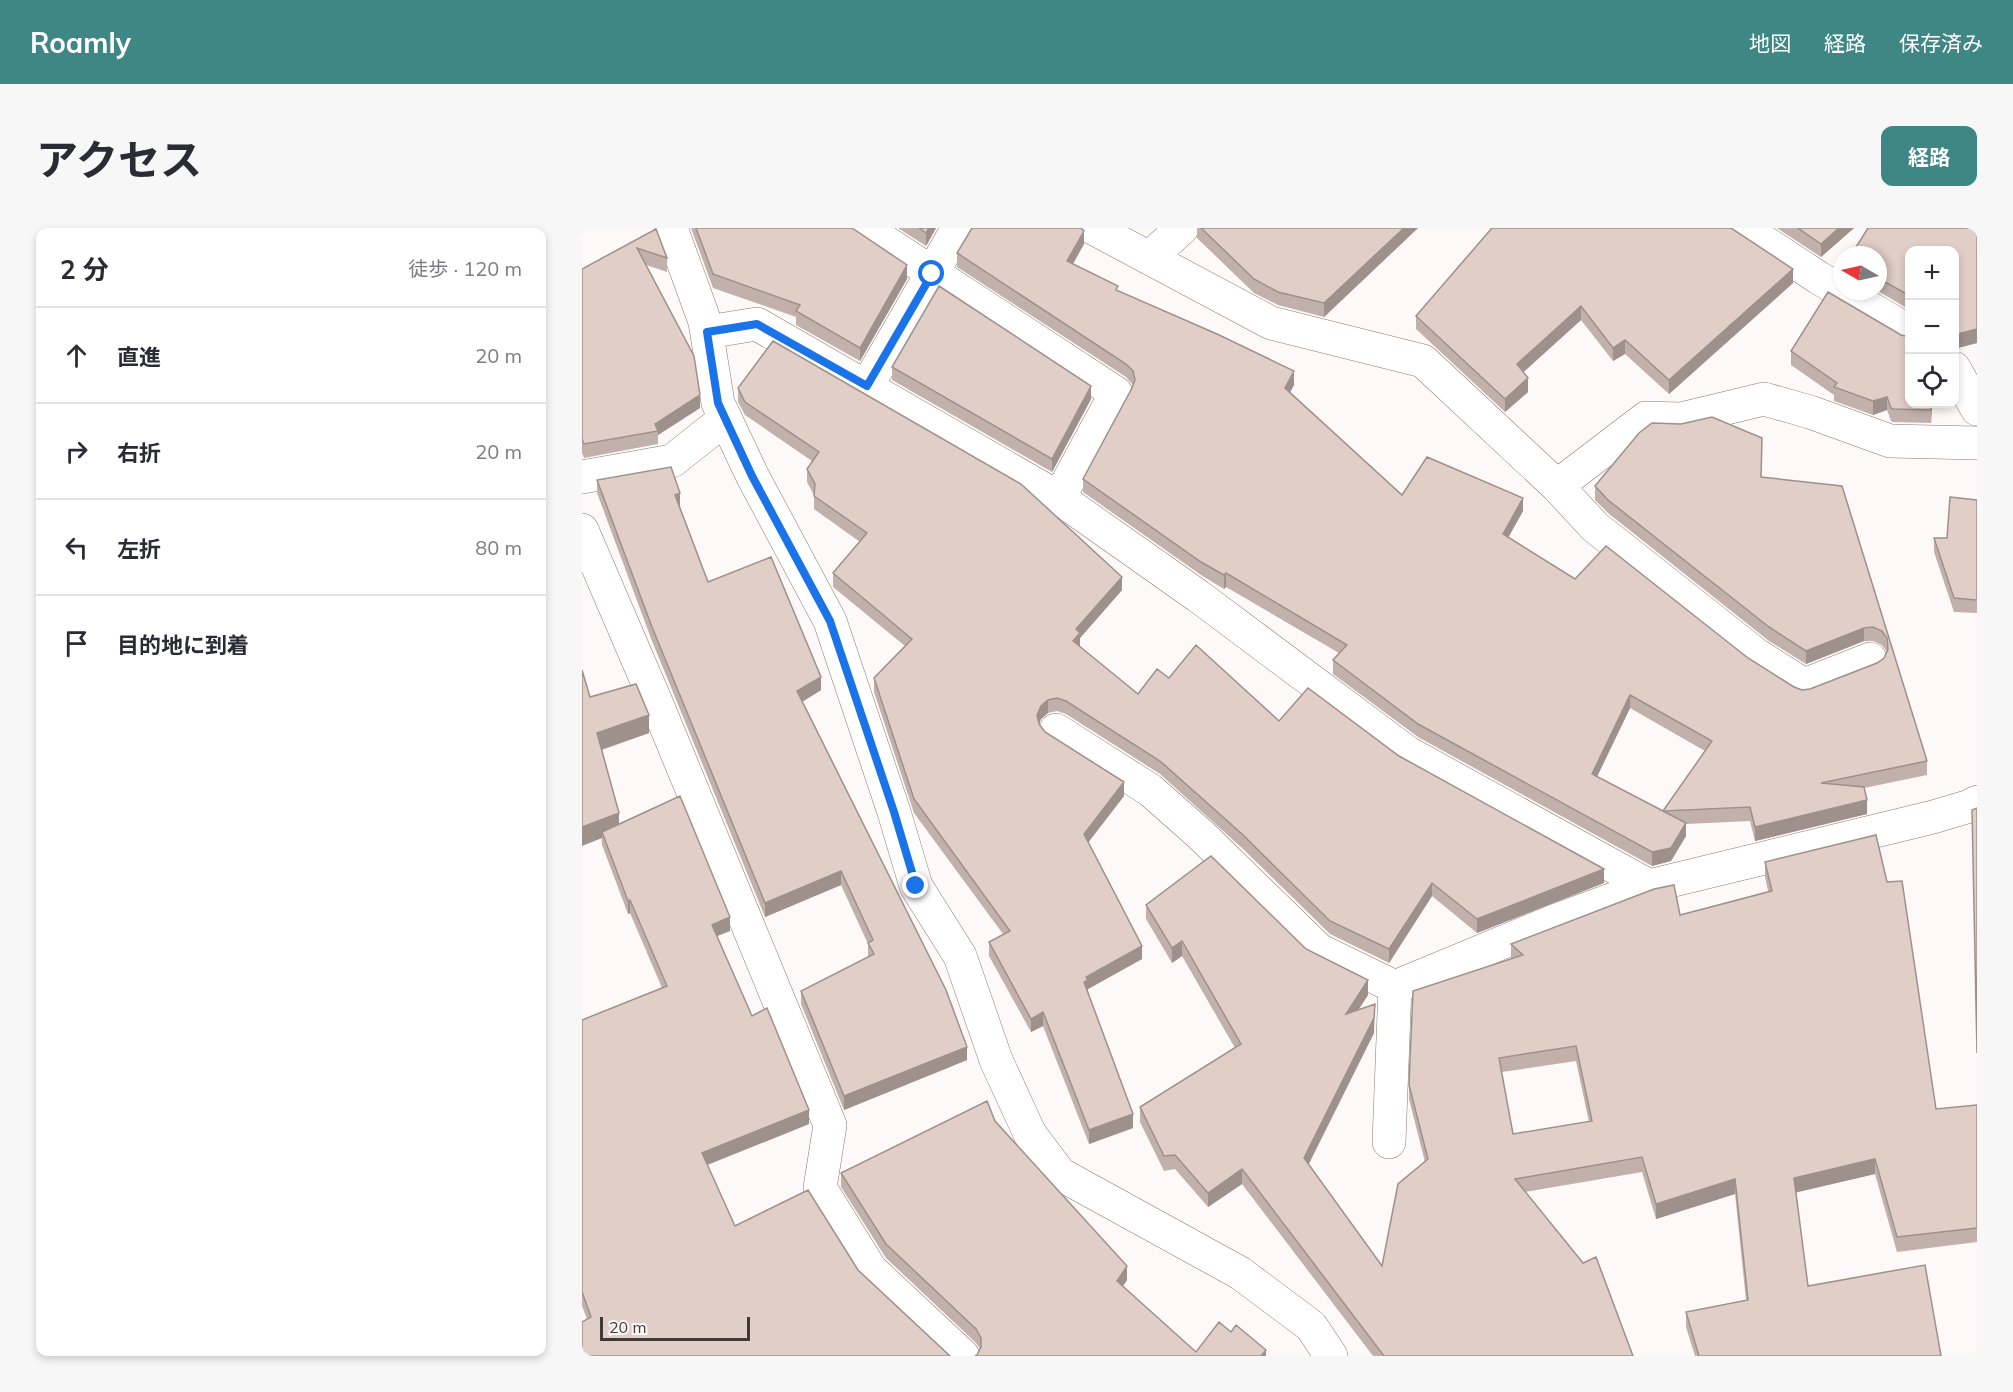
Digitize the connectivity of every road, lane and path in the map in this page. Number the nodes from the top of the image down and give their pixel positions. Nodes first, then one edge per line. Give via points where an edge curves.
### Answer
1 (671, 228) edge
2 (864, 228) edge
3 (958, 228) edge
4 (1093, 228) edge
5 (1182, 228) edge
6 (1743, 228) edge
7 (1149, 258) junction
8 (932, 274) junction
9 (1905, 329) edge
10 (707, 332) junction
11 (1959, 377) edge
12 (867, 386) junction
13 (1977, 409) edge
14 (725, 419) junction
15 (1977, 443) edge
16 (582, 477) edge
17 (1557, 486) junction
18 (1059, 498) junction
19 (582, 530) edge
20 (1870, 660) dead end
21 (1056, 730) dead end
22 (1977, 802) edge
23 (1649, 886) junction
24 (1395, 987) junction
25 (1389, 1142) dead end
26 (963, 1356) edge
27 (1331, 1356) edge

1 - 10 street
2 - 8 street
3 - 8 street
4 - 7 street
5 - 7 street
6 - 9 street
7 - 17 street via 1271,323 1423,361
8 - 12 street
8 - 18 street via 1116,393
10 - 12 street via 757,324
10 - 14 street via 718,403
11 - 13 street
12 - 18 street
14 - 16 street via 672,461
14 - 27 street via 830,621 916,886 960,956 996,1060 1030,1134 1060,1174 1240,1273 1311,1326
15 - 17 street via 1890,441 1764,399 1682,419 1646,418
17 - 20 street via 1595,526 1758,656 1804,685
18 - 23 street via 1408,753
19 - 26 street via 830,1125 820,1188 871,1270
21 - 24 street via 1150,790 1319,950
22 - 23 street via 1933,817
23 - 24 street
24 - 25 street

